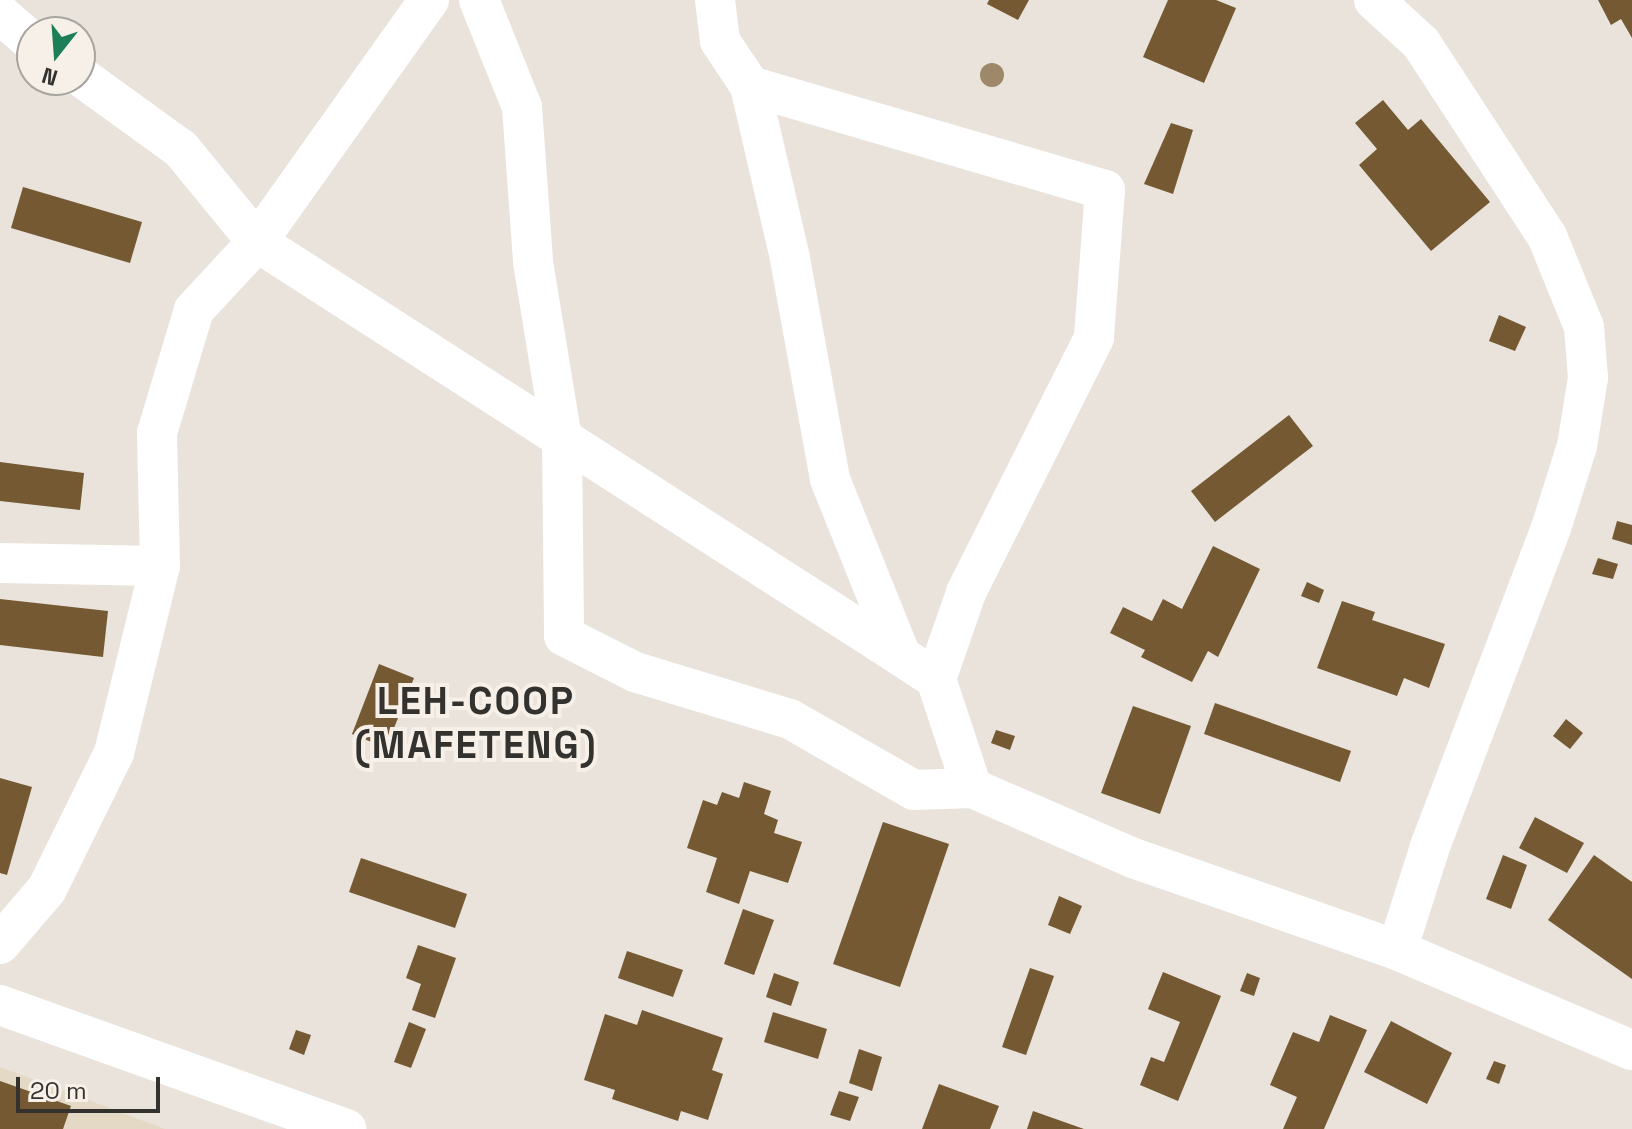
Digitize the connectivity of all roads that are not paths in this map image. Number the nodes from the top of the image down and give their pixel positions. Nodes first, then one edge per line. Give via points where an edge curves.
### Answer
1 (429, 0) edge
2 (479, 0) edge
3 (715, 0) edge
4 (1380, 3) edge
5 (0, 14) edge
6 (16, 28) edge
7 (750, 86) junction
8 (96, 88) edge
9 (257, 242) junction
10 (562, 439) junction
11 (0, 563) edge
12 (160, 566) junction
13 (901, 656) junction
14 (936, 679) junction
15 (972, 788) junction
16 (0, 944) edge
17 (1397, 950) junction
18 (0, 1005) edge
19 (1632, 1050) edge
20 (347, 1129) edge

1 - 9 street
2 - 10 street via 522,107 533,262
3 - 7 street via 720,41
4 - 17 street via 1421,43 1547,236 1584,327 1588,378 1577,446 1551,528 1429,850
5 - 6 street
7 - 13 street via 790,258 830,479
7 - 14 street via 1105,190 1094,338 966,593
8 - 9 street via 181,149
9 - 10 street
9 - 12 street via 194,310 157,433
10 - 13 street
10 - 15 street via 564,636 635,672 790,719 914,790
11 - 12 street
12 - 16 street via 114,753 47,889
13 - 14 street
14 - 15 street
15 - 17 street via 1133,858
17 - 19 street
18 - 20 street

